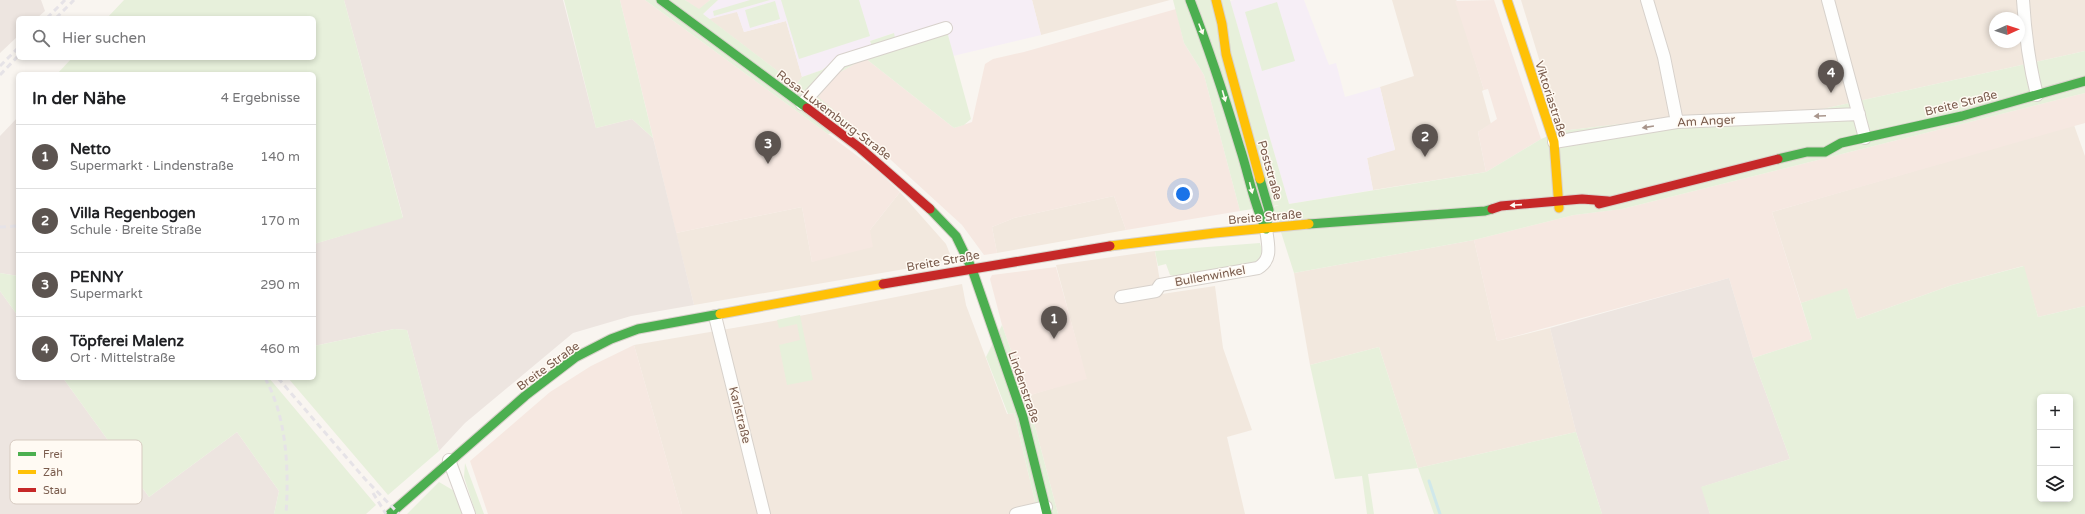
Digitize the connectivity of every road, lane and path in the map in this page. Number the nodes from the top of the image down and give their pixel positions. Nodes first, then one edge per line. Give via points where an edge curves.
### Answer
1 (661, 0) edge
2 (1507, 0) edge
3 (1647, 0) edge
4 (1828, 0) edge
5 (2023, 0) edge
6 (1191, 2) edge
7 (1210, 4) edge
8 (946, 28) dead end
9 (2085, 81) edge
10 (2037, 95) junction
11 (802, 104) junction
12 (1859, 114) junction
13 (1677, 122) junction
14 (1865, 138) junction
15 (1554, 142) junction
16 (1559, 204) junction
17 (1266, 229) junction
18 (972, 269) junction
19 (1121, 297) dead end
20 (715, 316) junction
21 (449, 460) junction
22 (1047, 511) edge
23 (390, 514) edge
24 (469, 514) edge
25 (764, 514) edge
26 (1016, 514) edge

1 - 11 main road, Rosa-Luxemburg-Straße
2 - 15 main road, Viktoriastraße
3 - 13 street via 1664,57
4 - 12 street
5 - 10 street via 2030,68
6 - 7 main road
6 -> 17 main road, Poststraße via 1213,58 1256,208
7 - 17 main road, Poststraße via 1269,210
8 - 11 street via 841,61
9 - 10 main road, Breite Straße
10 - 14 main road, Breite Straße via 1962,116
11 - 18 main road, Rosa-Luxemburg-Straße via 920,198 956,236
12 -> 13 street, Am Anger
12 - 14 street
13 -> 15 street, Am Anger
14 - 16 main road, Breite Straße via 1841,143 1833,141 1813,146 1807,152 1608,201 1582,199
15 - 16 main road, Viktoriastraße
16 - 17 main road, Breite Straße via 1501,206 1485,211
17 - 18 main road, Breite Straße via 1130,243
17 - 19 street, Bullenwinkel via 1269,257 1266,263 1258,268 1160,285 1156,291
18 - 20 main road, Breite Straße
18 - 22 main road, Lindenstraße via 1023,417
20 - 21 main road, Breite Straße via 638,329 576,357
20 - 25 street, Karlstraße
21 - 23 main road, Breite Straße
21 - 24 street
22 - 26 street

